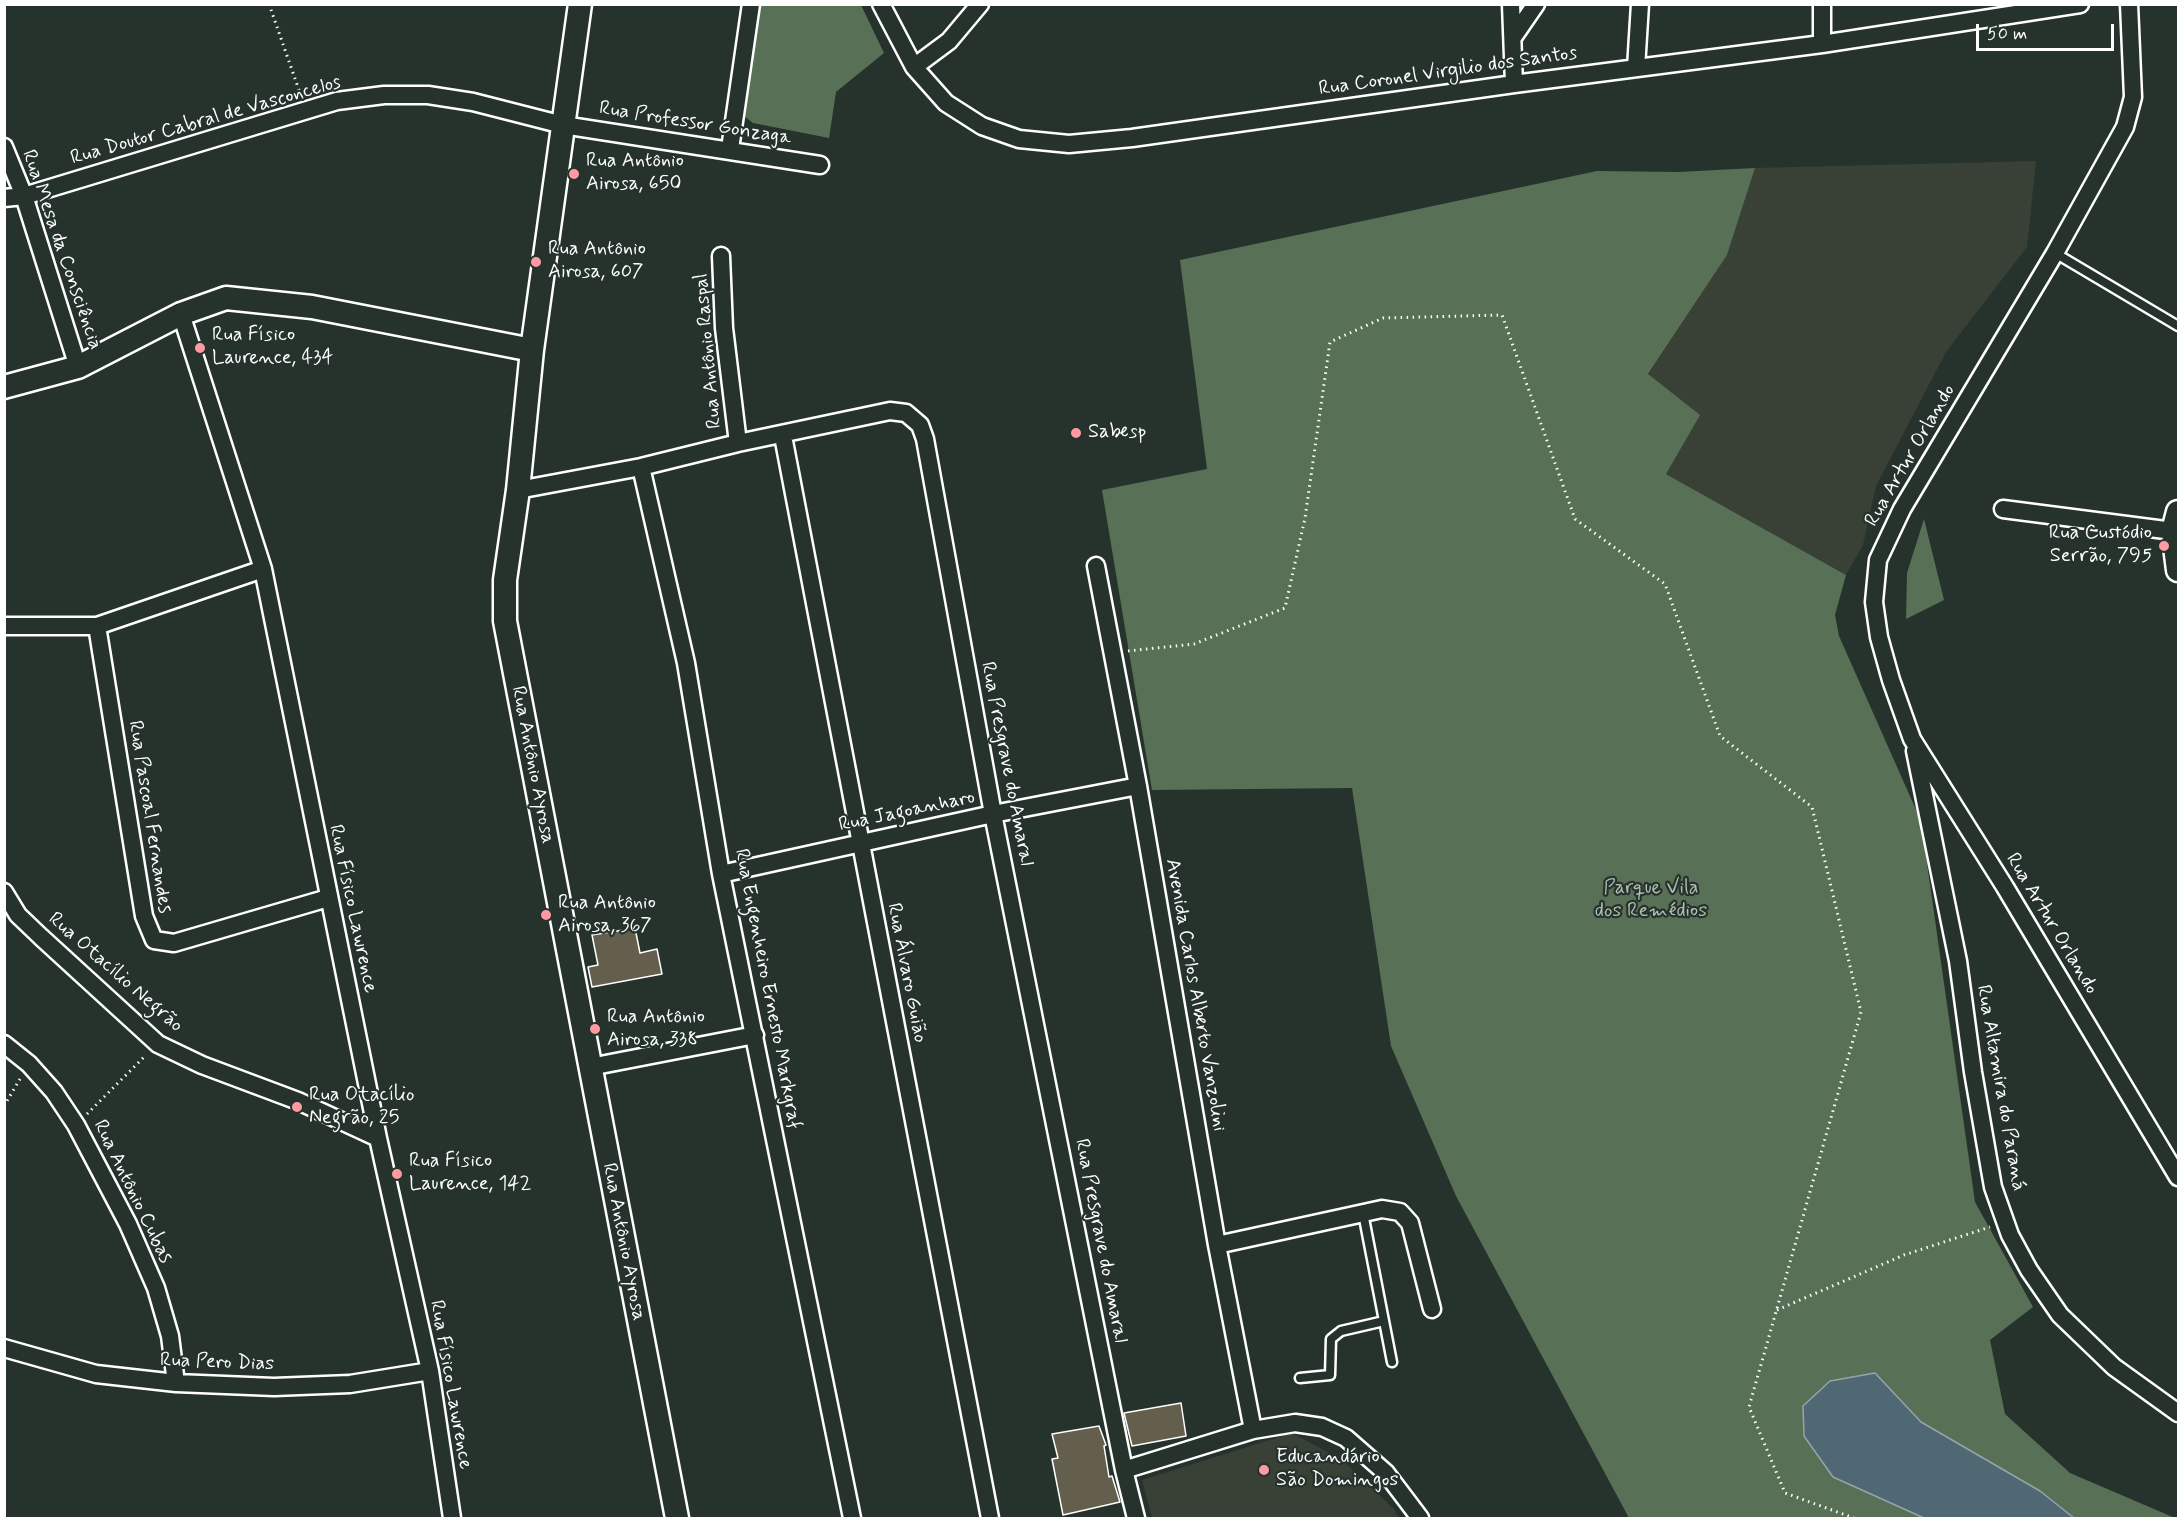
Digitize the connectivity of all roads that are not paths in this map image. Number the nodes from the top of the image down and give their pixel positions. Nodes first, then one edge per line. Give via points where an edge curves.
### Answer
1 (580, 4) edge
2 (751, 4) edge
3 (881, 4) edge
4 (980, 4) edge
5 (1511, 4) edge
6 (1536, 4) edge
7 (1640, 4) edge
8 (1822, 4) edge
9 (2080, 4) edge
10 (2129, 4) edge
11 (2000, 10) edge
12 (1514, 36) junction
13 (1822, 44) junction
14 (914, 67) junction
15 (1636, 68) junction
16 (1514, 84) junction
17 (562, 125) junction
18 (4, 147) edge
19 (730, 149) junction
20 (820, 165) dead end
21 (24, 196) junction
22 (4, 198) edge
23 (2055, 253) junction
24 (721, 256) dead end
25 (181, 314) junction
26 (2178, 326) edge
27 (532, 350) junction
28 (78, 367) junction
29 (4, 387) edge
30 (783, 435) junction
31 (738, 443) junction
32 (641, 467) junction
33 (518, 490) junction
34 (2003, 509) dead end
35 (2176, 521) edge
36 (1096, 566) dead end
37 (262, 569) junction
38 (2178, 570) edge
39 (4, 626) edge
40 (96, 626) junction
41 (1912, 739) junction
42 (1138, 786) junction
43 (993, 814) junction
44 (859, 844) junction
45 (721, 874) junction
46 (4, 892) edge
47 (328, 898) junction
48 (755, 1035) junction
49 (4, 1044) edge
50 (590, 1067) junction
51 (378, 1138) junction
52 (2178, 1177) edge
53 (1363, 1213) junction
54 (1216, 1245) junction
55 (1432, 1309) dead end
56 (1384, 1321) junction
57 (4, 1348) edge
58 (1392, 1362) dead end
59 (430, 1371) junction
60 (1300, 1378) dead end
61 (176, 1383) junction
62 (2178, 1413) edge
63 (1253, 1430) junction
64 (1124, 1470) junction
65 (452, 1518) edge
66 (677, 1518) edge
67 (852, 1518) edge
68 (990, 1518) edge
69 (1136, 1518) edge
70 (1419, 1518) edge

1 - 17 street, Rua Antônio Ayrosa
2 - 19 street
3 - 14 street, Rua Coronel Virgilio dos Santos
4 - 14 street via 949,41
5 - 12 street
6 - 12 street
7 - 15 street
8 - 13 street
9 - 11 street, Rua Coronel Virgilio dos Santos
10 - 23 street, Rua Artur Orlando via 2133,97 2130,113
11 - 13 street, Rua Coronel Virgilio dos Santos
12 - 16 street
13 - 15 street, Rua Coronel Virgilio dos Santos
14 - 16 street, Rua Coronel Virgilio dos Santos via 946,103 982,126 1019,139 1069,144
15 - 16 street, Rua Coronel Virgilio dos Santos
17 - 19 street, Rua Professor Gonzaga
17 - 21 street, Rua Doutor Cabral de Vasconcelos via 473,102 429,95 384,95 306,111
17 - 27 street, Rua Antônio Ayrosa
18 - 21 street, Rua Mesa da Consciência
19 - 20 street, Rua Professor Gonzaga
21 - 22 street, Rua Doutor Cabral de Vasconcelos
21 - 28 street, Rua Mesa da Consciência
23 - 26 lane
23 - 41 street, Rua Artur Orlando via 1902,509 1878,560 1874,602 1879,637
24 - 31 street, Rua Antônio Raspal via 724,328
25 - 27 street via 217,300 235,298 312,307
25 - 28 street
25 - 37 street, Rua Físico Lawrence
27 - 33 street, Rua Antônio Ayrosa
28 - 29 street
30 - 31 street, Rua Presgrave do Amaral
30 - 43 street, Rua Presgrave do Amaral via 890,411 906,413 920,426
30 - 44 street, Rua Álvaro Guião
31 - 32 street, Rua Presgrave do Amaral
32 - 33 street, Rua Presgrave do Amaral
32 - 45 street, Rua Engenheiro Ernesto Markgraf via 686,663
33 - 50 street, Rua Antônio Ayrosa via 505,580 505,621
34 - 35 street
35 - 38 street
36 - 42 street, Avenida Carlos Alberto Vanzolini
37 - 40 street
37 - 47 street, Rua Físico Lawrence
39 - 40 street
40 - 47 street, Rua Pascoal Fernandes via 144,916 153,940 174,943
41 - 52 street, Rua Artur Orlando
41 - 62 street, Rua Altamira do Paraná via 1958,961 1972,1072 1993,1187 2005,1222 2029,1270 2060,1315 2114,1367
42 - 43 street, Rua Jagoanharo
42 - 54 street, Avenida Carlos Alberto Vanzolini
43 - 44 street, Rua Jagoanharo
43 - 64 street, Rua Presgrave do Amaral
44 - 45 street, Rua Jagoanharo
44 - 68 street, Rua Álvaro Guião
45 - 48 street, Rua Engenheiro Ernesto Markgraf
46 - 51 street, Rua Otacílio Negrão via 26,922 158,1044
47 - 51 street, Rua Físico Lawrence
48 - 50 street
48 - 67 street, Rua Engenheiro Ernesto Markgraf
49 - 61 street, Rua Antônio Cubas via 54,1092 76,1125 128,1224 156,1288 170,1336
50 - 66 street, Rua Antônio Ayrosa
51 - 59 street, Rua Físico Lawrence
53 - 54 street
53 - 55 street via 1383,1209 1400,1212 1410,1223
53 - 56 lane
54 - 63 street, Avenida Carlos Alberto Vanzolini
56 - 58 lane
56 - 60 lane via 1341,1331 1331,1339 1330,1375
57 - 61 street, Rua Pero Dias via 96,1374
59 - 61 street, Rua Pero Dias via 350,1384 274,1387
59 - 65 street, Rua Físico Lawrence
63 - 64 street
63 - 70 street via 1295,1423 1322,1427 1346,1438 1386,1473
64 - 69 street, Rua Presgrave do Amaral

